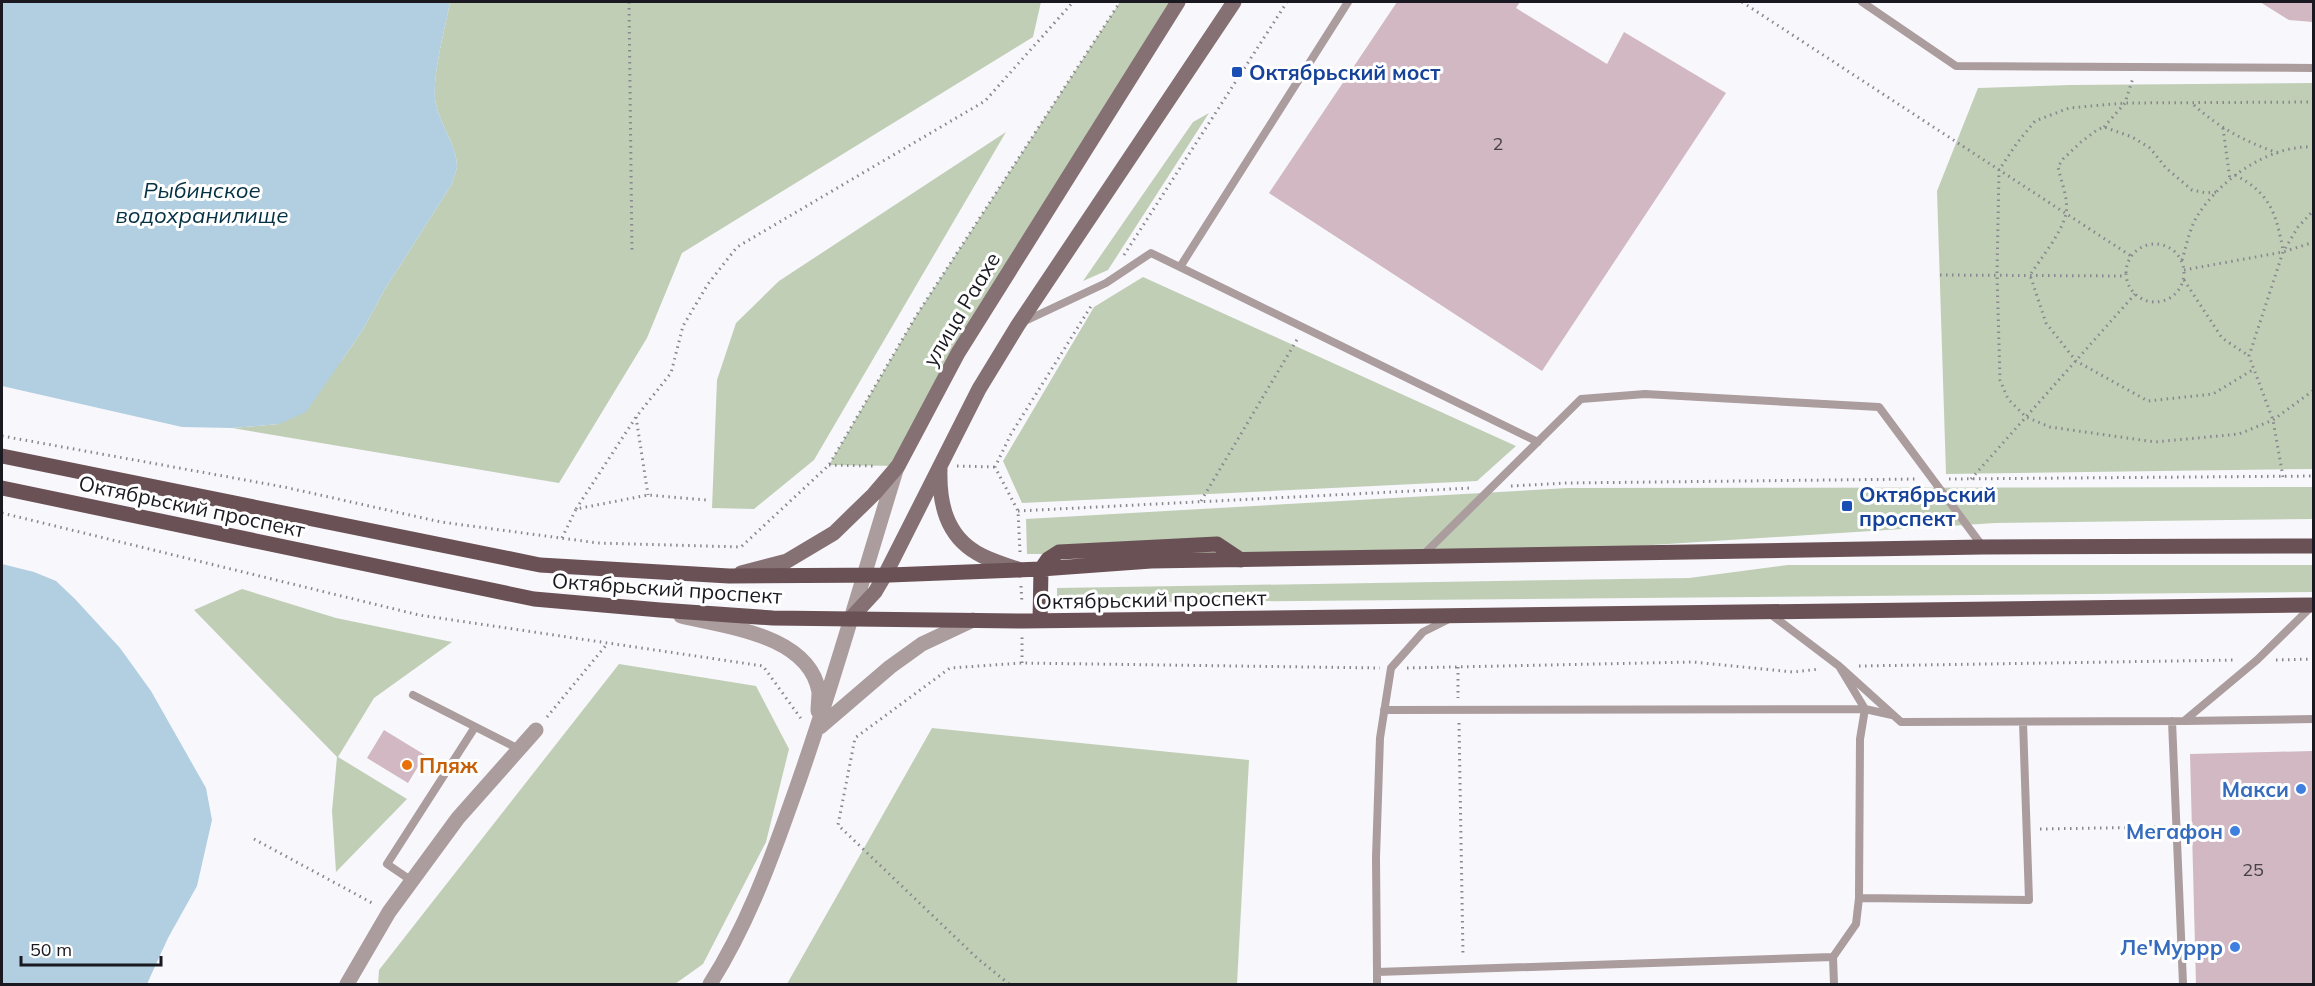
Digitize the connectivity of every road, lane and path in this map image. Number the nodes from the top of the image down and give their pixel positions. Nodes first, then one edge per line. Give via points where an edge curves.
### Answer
1 (629, 2) edge
2 (1073, 2) edge
3 (1120, 2) edge
4 (1178, 2) edge
5 (1234, 2) edge
6 (1348, 2) edge
7 (1743, 2) edge
8 (1862, 2) edge
9 (2136, 67) junction
10 (2313, 68) edge
11 (2313, 102) edge
12 (2125, 103) junction
13 (2193, 103) junction
14 (2104, 128) junction
15 (2223, 128) junction
16 (2313, 147) edge
17 (2278, 153) junction
18 (1999, 170) junction
19 (2235, 175) junction
20 (2230, 180) junction
21 (2216, 192) junction
22 (2313, 210) edge
23 (2066, 214) junction
24 (2313, 242) edge
25 (2283, 252) junction
26 (632, 253) dead end
27 (2131, 256) junction
28 (2181, 260) junction
29 (1180, 267) junction
30 (2184, 270) junction
31 (1997, 274) junction
32 (1940, 275) dead end
33 (2030, 275) junction
34 (2126, 276) junction
35 (2184, 280) junction
36 (2135, 294) junction
37 (1018, 325) junction
38 (1304, 328) junction
39 (2249, 356) junction
40 (2076, 361) junction
41 (2254, 369) junction
42 (2313, 390) edge
43 (636, 417) junction
44 (2026, 417) junction
45 (2273, 420) junction
46 (2, 435) edge
47 (1538, 442) junction
48 (2, 456) edge
49 (829, 465) junction
50 (940, 465) junction
51 (898, 466) junction
52 (2313, 476) edge
53 (2283, 477) junction
54 (1933, 479) junction
55 (1971, 479) junction
56 (1493, 487) junction
57 (2, 488) edge
58 (648, 495) junction
59 (706, 500) dead end
60 (1201, 501) junction
61 (576, 509) junction
62 (1018, 511) dead end
63 (2, 513) edge
64 (562, 538) junction
65 (2313, 546) edge
66 (1983, 547) junction
67 (1421, 557) junction
68 (1041, 569) junction
69 (1020, 570) junction
70 (885, 574) junction
71 (864, 575) junction
72 (729, 576) junction
73 (2313, 605) edge
74 (660, 610) junction
75 (1769, 613) junction
76 (1455, 616) junction
77 (850, 619) junction
78 (973, 620) junction
79 (1040, 621) junction
80 (607, 644) junction
81 (2313, 659) edge
82 (2257, 660) junction
83 (1839, 666) junction
84 (1458, 667) junction
85 (1391, 668) junction
86 (413, 695) dead end
87 (1865, 709) junction
88 (1384, 710) junction
89 (1458, 710) junction
90 (1893, 715) junction
91 (2313, 719) edge
92 (2172, 721) junction
93 (2184, 721) junction
94 (2024, 722) junction
95 (476, 727) junction
96 (812, 727) junction
97 (536, 730) joint
98 (519, 749) junction
99 (2176, 827) junction
100 (2026, 829) junction
101 (254, 838) dead end
102 (412, 881) junction
103 (1859, 898) junction
104 (389, 912) junction
105 (1833, 957) junction
106 (1463, 969) junction
107 (1377, 972) junction
108 (347, 984) edge
109 (710, 984) edge
110 (1009, 984) edge
111 (1377, 984) edge
112 (1834, 984) edge
113 (2183, 984) edge

1 - 26 path
2 - 43 path via 985,101 737,247 708,284 683,326 671,373
3 - 49 path via 916,316
4 - 51 main road, улица Раахе via 957,353
5 - 37 main road
6 - 29 lane
7 - 18 path
8 - 9 lane via 1956,66
9 - 10 lane
9 - 12 path
11 - 13 path
12 - 13 path
12 - 14 path
12 - 18 path via 2068,108 2036,121
13 - 15 path
14 - 21 path via 2133,137 2150,148 2192,190
14 - 23 path via 2081,142 2058,167
15 - 17 path
15 - 20 path
16 - 17 path
17 - 19 path
18 - 23 path
18 - 31 path
19 - 20 path
19 - 25 path via 2266,196
20 - 21 path
21 - 28 path via 2195,220
22 - 25 path
23 - 27 path
23 - 33 path
24 - 25 path
25 - 30 path
25 - 39 path
27 - 28 path via 2147,244 2157,243 2167,246
27 - 34 path
28 - 30 path
29 - 37 lane via 1151,253 1106,283
29 - 38 lane
30 - 35 path
31 - 32 path
31 - 33 path
31 - 44 path via 2000,380 2008,399
33 - 34 path
33 - 40 path via 2046,323
34 - 36 path
35 - 36 path via 2172,297 2163,301 2143,300
35 - 39 path via 2222,338
36 - 40 path
37 - 50 main road
38 - 47 lane
38 - 60 path
39 - 41 path
40 - 41 path via 2148,401 2213,394
40 - 44 path
41 - 45 path
42 - 45 path
43 - 58 path
43 - 61 path
44 - 45 path via 2050,427 2155,442 2239,434
44 - 55 path
45 - 53 path
46 - 64 path via 284,487 441,522
47 - 54 lane via 1581,399 1645,394 1879,407
47 - 56 lane
48 - 72 main road, Октябрьский проспект via 540,565
49 - 51 path
49 - 64 path via 741,547 598,543
50 - 69 main road via 939,491 944,516 956,536 977,554
50 - 70 main road
51 - 71 street
51 - 72 main road, улица Раахе via 834,533 787,561
52 - 53 path
53 - 55 path
54 - 55 path
54 - 56 path
54 - 66 lane
56 - 60 path
56 - 67 lane
57 - 74 main road, Октябрьский проспект via 534,599
58 - 59 path
58 - 61 path
60 - 62 path
61 - 64 path
63 - 80 path via 419,615
65 - 66 main road, Октябрьский проспект
66 - 67 main road, Октябрьский проспект
67 - 68 main road, Октябрьский проспект via 1241,560 1217,544 1059,552
68 - 69 main road, Октябрьский проспект
68 - 79 main road
69 - 70 main road, Октябрьский проспект
70 - 71 main road, Октябрьский проспект
70 - 77 main road via 875,592
71 - 72 main road, Октябрьский проспект
71 - 77 street
73 - 75 main road, Октябрьский проспект
73 - 82 lane
74 - 77 main road, Октябрьский проспект
74 - 96 street via 773,639 793,652 810,669 819,692
75 - 76 main road, Октябрьский проспект
75 - 83 lane
76 - 79 main road, Октябрьский проспект
76 - 85 lane via 1424,632
77 - 78 main road, Октябрьский проспект
77 - 96 street
78 - 79 main road, Октябрьский проспект
78 - 96 street via 922,644
80 - 96 path via 763,666
80 - 97 path
81 - 82 path
82 - 83 path
82 - 93 lane
83 - 84 path via 1792,672 1693,662
83 - 87 lane
83 - 90 lane
84 - 85 path
84 - 89 path
85 - 88 lane
85 - 110 path via 1022,663 950,668 855,738 838,825
86 - 95 lane
87 - 89 lane
87 - 90 lane
87 - 103 lane via 1860,739
88 - 89 lane
88 - 107 lane via 1376,857
89 - 106 path
90 - 94 lane via 1901,722
91 - 93 lane
92 - 93 lane
92 - 94 lane
92 - 99 lane
94 - 100 lane
95 - 98 lane
95 - 102 lane via 387,864
96 - 109 street via 754,903
97 - 98 street
98 - 102 street via 458,818
99 - 100 path
99 - 113 lane
100 - 103 lane via 2029,900
101 - 104 path
102 - 104 street
103 - 105 lane via 1856,924
104 - 108 street
105 - 106 lane
105 - 112 lane
106 - 107 lane
107 - 111 lane

